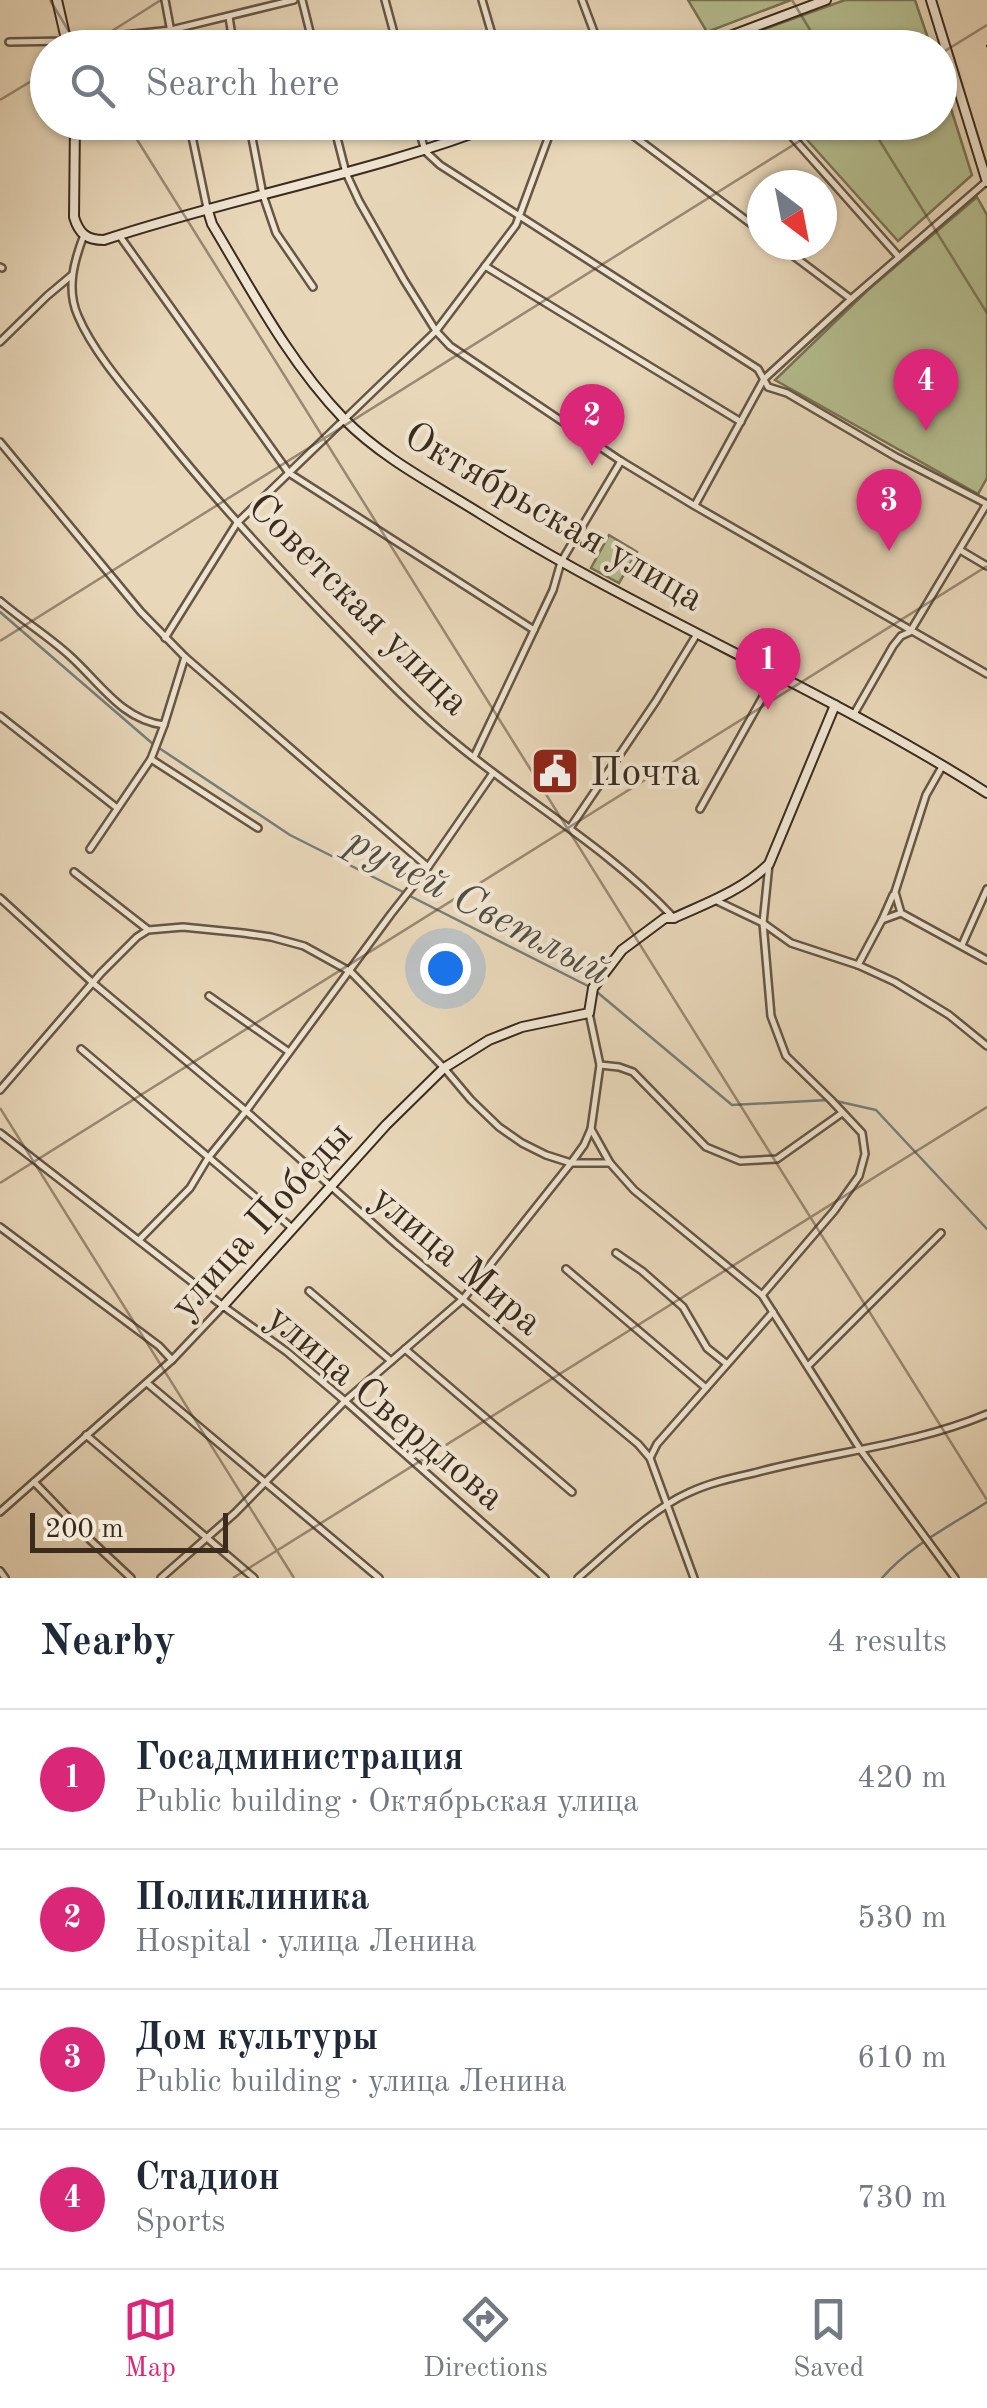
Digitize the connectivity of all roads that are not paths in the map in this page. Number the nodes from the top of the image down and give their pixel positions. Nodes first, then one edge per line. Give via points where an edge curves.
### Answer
1 (57, 0) edge
2 (165, 0) edge
3 (298, 0) edge
4 (385, 0) edge
5 (482, 0) edge
6 (582, 0) edge
7 (826, 0) edge
8 (931, 0) edge
9 (228, 17) junction
10 (64, 30) edge
11 (170, 30) joint
12 (231, 30) edge
13 (308, 30) edge
14 (393, 30) edge
15 (491, 30) edge
16 (593, 30) edge
17 (750, 30) edge
18 (940, 30) edge
19 (9, 42) dead end
20 (30, 43) edge
21 (957, 84) edge
22 (74, 140) edge
23 (194, 140) edge
24 (252, 140) edge
25 (338, 140) edge
26 (422, 140) edge
27 (455, 140) edge
28 (547, 140) edge
29 (638, 140) edge
30 (795, 140) edge
31 (425, 151) junction
32 (346, 173) junction
33 (987, 181) edge
34 (263, 195) junction
35 (207, 208) junction
36 (518, 217) junction
37 (747, 221) edge
38 (119, 234) junction
39 (84, 236) junction
40 (899, 258) junction
41 (799, 260) edge
42 (485, 266) junction
43 (72, 276) junction
44 (313, 288) dead end
45 (851, 299) junction
46 (436, 330) junction
47 (0, 342) edge
48 (764, 379) junction
49 (344, 419) junction
50 (741, 422) junction
51 (0, 442) edge
52 (621, 461) junction
53 (289, 473) junction
54 (987, 503) edge
55 (695, 506) junction
56 (237, 524) junction
57 (960, 550) junction
58 (561, 562) junction
59 (987, 566) edge
60 (0, 601) edge
61 (534, 630) junction
62 (910, 632) junction
63 (697, 634) junction
64 (165, 638) junction
65 (185, 657) junction
66 (987, 674) edge
67 (775, 676) junction
68 (835, 705) junction
69 (854, 715) junction
70 (0, 716) edge
71 (164, 725) junction
72 (474, 758) junction
73 (150, 759) junction
74 (943, 765) junction
75 (493, 772) junction
76 (987, 794) edge
77 (117, 808) junction
78 (700, 808) dead end
79 (258, 828) dead end
80 (570, 828) junction
81 (90, 849) dead end
82 (769, 864) junction
83 (428, 867) junction
84 (74, 872) dead end
85 (987, 888) edge
86 (895, 892) junction
87 (0, 898) edge
88 (714, 900) junction
89 (901, 913) junction
90 (674, 918) junction
91 (882, 920) junction
92 (763, 923) junction
93 (148, 930) junction
94 (962, 946) junction
95 (987, 960) edge
96 (858, 965) junction
97 (350, 972) junction
98 (94, 983) junction
99 (209, 996) dead end
100 (589, 1013) junction
101 (987, 1046) edge
102 (81, 1049) dead end
103 (289, 1052) junction
104 (600, 1065) junction
105 (444, 1068) junction
106 (0, 1090) edge
107 (246, 1112) junction
108 (843, 1112) junction
109 (591, 1129) junction
110 (0, 1133) edge
111 (208, 1158) junction
112 (571, 1163) junction
113 (610, 1163) junction
114 (330, 1187) junction
115 (0, 1228) edge
116 (294, 1229) junction
117 (940, 1233) dead end
118 (139, 1241) junction
119 (616, 1254) dead end
120 (566, 1269) dead end
121 (309, 1291) dead end
122 (762, 1295) junction
123 (463, 1299) junction
124 (223, 1306) junction
125 (773, 1312) junction
126 (406, 1350) junction
127 (172, 1360) junction
128 (391, 1361) junction
129 (726, 1364) junction
130 (808, 1366) junction
131 (146, 1383) junction
132 (706, 1388) junction
133 (345, 1401) junction
134 (987, 1414) edge
135 (86, 1435) junction
136 (860, 1448) junction
137 (650, 1458) junction
138 (34, 1482) junction
139 (264, 1484) junction
140 (572, 1492) dead end
141 (666, 1505) junction
142 (0, 1512) edge
143 (206, 1538) junction
144 (0, 1572) edge
145 (5, 1578) edge
146 (131, 1578) edge
147 (161, 1578) edge
148 (254, 1578) edge
149 (379, 1578) edge
150 (545, 1578) edge
151 (578, 1578) edge
152 (694, 1578) edge
153 (955, 1578) edge

1 - 10 street
2 - 11 street
3 - 9 street
3 - 13 street
4 - 14 street
5 - 15 street
6 - 16 street
7 - 17 street
8 - 18 street
9 - 11 street
9 - 12 street
19 - 20 street
21 - 33 street
22 - 39 street via 74,217
23 - 35 street, Октябрьская улица
24 - 34 street
25 - 32 street
26 - 31 street
27 - 31 street
28 - 36 street
29 - 37 street
30 - 40 street
31 - 32 street
31 - 36 street
32 - 34 street
32 - 46 street
33 - 40 street
34 - 35 street
34 - 44 street via 276,233
35 - 38 street
35 - 49 street, Октябрьская улица via 278,336
36 - 42 street
36 - 48 street via 758,369
38 - 39 street via 104,240
38 - 53 street
39 - 43 street
40 - 45 street
41 - 45 street
42 - 46 street
42 - 50 street
43 - 47 street
43 - 56 street, Советская улица via 77,315 91,340
45 - 48 street
46 - 49 street
46 - 52 street via 464,356
48 - 50 street
48 - 54 street via 768,387
49 - 53 street
49 - 58 street, Октябрьская улица via 392,458
50 - 55 street
51 - 64 street
52 - 55 street
52 - 58 street
53 - 56 street
53 - 61 street
54 - 57 street
55 - 62 street
56 - 64 street
56 - 72 street, Советская улица via 411,704
57 - 59 street
57 - 62 street
58 - 61 street
58 - 63 street, Октябрьская улица
60 - 71 street via 122,708
61 - 72 street
62 - 66 street
62 - 69 street via 893,646
63 - 67 street, Октябрьская улица
63 - 80 street
64 - 65 street
65 - 71 street
65 - 83 street
67 - 68 street, Октябрьская улица
67 - 78 street
68 - 69 street, Октябрьская улица
68 - 82 street
69 - 74 street, Октябрьская улица
70 - 77 street
71 - 73 street
72 - 75 street, Советская улица
73 - 77 street
73 - 79 street
74 - 76 street, Октябрьская улица
74 - 86 street via 926,794
75 - 80 street, Советская улица
75 - 83 street
77 - 81 street
80 - 90 street, Советская улица
82 - 88 street
82 - 92 street
83 - 97 street
84 - 93 street
85 - 94 street
86 - 89 street
86 - 91 street
87 - 98 street, улица Мира
88 - 90 street
88 - 92 street
89 - 91 street
89 - 94 street
90 - 100 street via 622,950 593,988
91 - 96 street
92 - 96 street via 791,944
92 - 108 street via 771,1016 786,1056
93 - 97 street via 272,937
93 - 98 street
94 - 95 street
96 - 101 street via 895,982
97 - 103 street
97 - 105 street
98 - 106 street
98 - 107 street, улица Мира
99 - 103 street
100 - 104 street
100 - 105 street, улица Победы via 522,1026
102 - 111 street
103 - 107 street
104 - 108 street via 633,1072 706,1148 740,1161 777,1159
104 - 109 street
105 - 112 street via 499,1128
105 - 114 street, улица Победы
107 - 111 street
107 - 114 street, улица Мира
108 - 122 street via 862,1133 860,1176
109 - 112 street
109 - 113 street
110 - 118 street, улица Свердлова
111 - 116 street
111 - 118 street via 190,1188
112 - 113 street
112 - 123 street
113 - 122 street
114 - 116 street, улица Победы
114 - 123 street, улица Мира
115 - 127 street
116 - 124 street, улица Победы
117 - 130 street
118 - 124 street, улица Свердлова
119 - 129 street via 683,1307 707,1348
120 - 132 street
121 - 128 street
122 - 125 street
123 - 126 street
123 - 137 street, улица Мира
124 - 127 street, улица Победы
124 - 133 street, улица Свердлова
125 - 129 street
125 - 130 street
126 - 128 street
126 - 140 street
127 - 131 street, улица Победы
128 - 133 street
129 - 132 street
130 - 136 street
131 - 135 street, улица Победы
131 - 139 street
132 - 137 street
133 - 139 street
133 - 150 street, улица Свердлова
134 - 136 street via 925,1436
135 - 138 street, улица Победы
135 - 143 street
136 - 141 street via 707,1485
136 - 153 street
137 - 141 street, улица Мира
138 - 142 street, улица Победы
138 - 146 street
139 - 143 street
139 - 149 street
141 - 151 street
141 - 152 street, улица Мира
143 - 147 street
143 - 148 street
144 - 145 street

